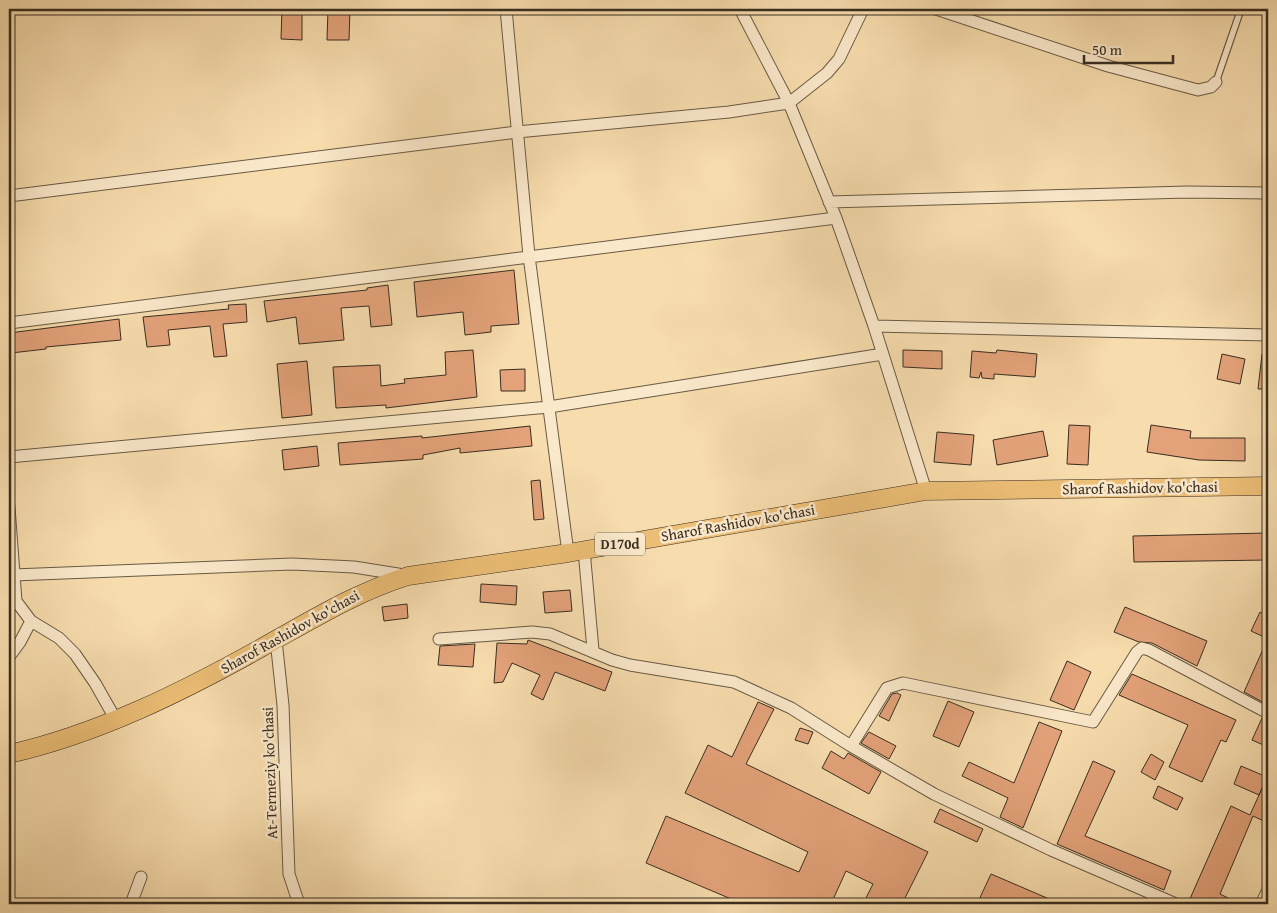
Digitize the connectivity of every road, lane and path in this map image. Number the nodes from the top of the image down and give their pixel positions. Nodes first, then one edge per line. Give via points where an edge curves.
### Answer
1 (506, 9) edge
2 (740, 9) edge
3 (863, 9) edge
4 (936, 9) edge
5 (1241, 9) edge
6 (1216, 82) joint
7 (789, 103) junction
8 (517, 132) junction
9 (1268, 193) edge
10 (9, 196) edge
11 (829, 202) junction
12 (836, 218) junction
13 (529, 256) junction
14 (9, 323) edge
15 (874, 326) junction
16 (1268, 335) edge
17 (883, 354) junction
18 (549, 407) junction
19 (9, 457) edge
20 (1268, 486) edge
21 (926, 491) junction
22 (9, 506) edge
23 (576, 552) junction
24 (13, 575) junction
25 (408, 576) junction
26 (31, 621) junction
27 (438, 639) dead end
28 (276, 640) junction
29 (593, 650) junction
30 (9, 656) edge
31 (1268, 713) edge
32 (116, 720) junction
33 (851, 746) junction
34 (9, 754) edge
35 (141, 877) dead end
36 (1268, 893) edge
37 (131, 904) edge
38 (299, 904) edge
39 (1176, 904) edge
40 (1263, 904) edge

1 - 8 street
2 - 7 street
3 - 7 street via 827,74
4 - 6 street via 1108,66 1198,90 1210,88
5 - 6 lane
7 - 8 street via 729,112
7 - 11 street
8 - 10 street
8 - 13 street
9 - 11 street via 1188,192
11 - 12 street
12 - 13 street
12 - 15 street
13 - 14 street
13 - 18 street
15 - 16 street
15 - 17 street
17 - 18 street
17 - 21 street
18 - 19 street
18 - 23 street
20 - 21 main road, Sharof Rashidov ko'chasi / D170d
21 - 23 main road, Sharof Rashidov ko'chasi / D170d
22 - 24 street
23 - 25 main road, Sharof Rashidov ko'chasi / D170d
23 - 29 street
24 - 25 street via 292,564 363,568
24 - 26 street via 16,601
25 - 28 main road, Sharof Rashidov ko'chasi / D170d via 336,605
26 - 30 street
26 - 32 street via 58,638 75,654
27 - 29 street via 532,632 550,634
28 - 32 main road, Sharof Rashidov ko'chasi / D170d via 206,678
28 - 38 street, At-Termeziy ko'chasi via 283,705 289,874
29 - 33 street via 630,665 734,682 791,708
31 - 33 street via 1142,648 1136,652 1093,722 903,683 887,688
32 - 34 main road, Sharof Rashidov ko'chasi / D170d via 71,737
33 - 39 street via 934,794
35 - 37 street
36 - 40 street

